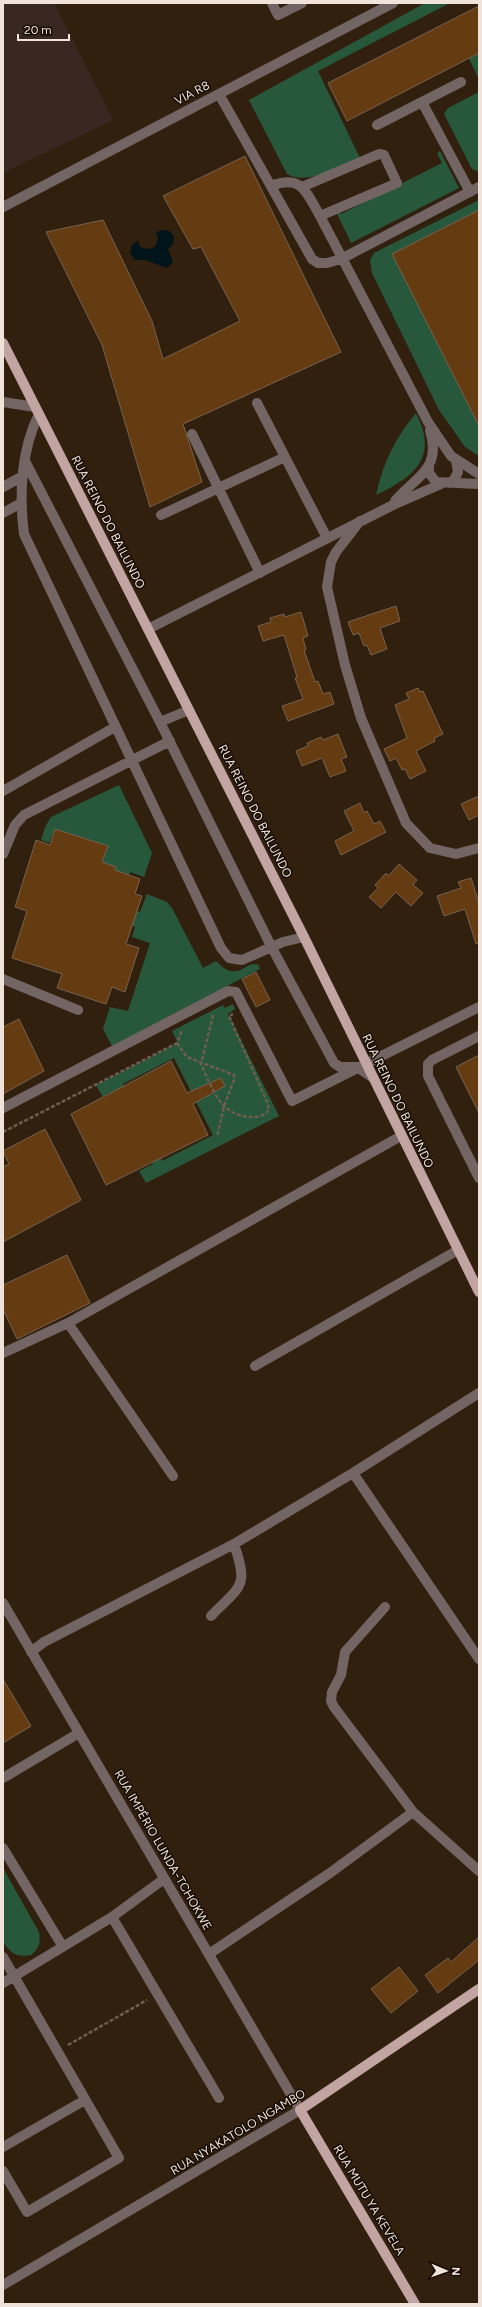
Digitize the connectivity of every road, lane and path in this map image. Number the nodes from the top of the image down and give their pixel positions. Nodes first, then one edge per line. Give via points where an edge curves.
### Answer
1 (272, 3) edge
2 (302, 3) edge
3 (393, 3) edge
4 (462, 82) dead end
5 (219, 94) junction
6 (422, 102) junction
7 (377, 125) dead end
8 (270, 186) junction
9 (302, 187) junction
10 (479, 187) edge
11 (470, 192) junction
12 (3, 207) edge
13 (320, 216) junction
14 (342, 259) junction
15 (3, 343) edge
16 (3, 402) edge
17 (257, 403) dead end
18 (37, 411) junction
19 (428, 422) junction
20 (192, 434) dead end
21 (285, 457) junction
22 (454, 458) junction
23 (25, 461) junction
24 (430, 463) junction
25 (479, 474) edge
26 (23, 476) junction
27 (445, 483) junction
28 (479, 484) edge
29 (3, 487) edge
30 (218, 488) junction
31 (21, 503) junction
32 (392, 505) junction
33 (3, 513) edge
34 (161, 515) dead end
35 (360, 521) junction
36 (327, 538) junction
37 (260, 573) junction
38 (148, 630) junction
39 (189, 710) junction
40 (160, 722) junction
41 (115, 727) junction
42 (170, 741) junction
43 (132, 762) junction
44 (3, 791) edge
45 (479, 848) edge
46 (3, 854) edge
47 (304, 937) junction
48 (271, 946) junction
49 (3, 979) edge
50 (479, 1007) edge
51 (78, 1010) dead end
52 (220, 1010) dead end
53 (237, 1012) dead end
54 (213, 1014) junction
55 (207, 1017) dead end
56 (183, 1028) dead end
57 (479, 1036) edge
58 (177, 1043) junction
59 (201, 1064) junction
60 (361, 1065) junction
61 (224, 1106) junction
62 (3, 1108) edge
63 (3, 1132) edge
64 (401, 1136) junction
65 (217, 1137) dead end
66 (479, 1178) edge
67 (458, 1250) junction
68 (479, 1292) edge
69 (68, 1323) junction
70 (3, 1353) edge
71 (255, 1366) dead end
72 (479, 1393) edge
73 (353, 1473) junction
74 (173, 1476) dead end
75 (234, 1544) junction
76 (3, 1603) edge
77 (385, 1607) dead end
78 (211, 1616) dead end
79 (32, 1652) junction
80 (479, 1659) edge
81 (79, 1733) junction
82 (3, 1778) edge
83 (413, 1812) junction
84 (3, 1848) edge
85 (479, 1871) edge
86 (164, 1879) junction
87 (112, 1917) junction
88 (63, 1947) junction
89 (209, 1954) junction
90 (3, 1957) edge
91 (14, 1977) junction
92 (3, 1983) edge
93 (479, 1990) edge
94 (158, 1994) junction
95 (57, 2051) junction
96 (218, 2098) dead end
97 (85, 2100) junction
98 (300, 2110) junction
99 (3, 2147) edge
100 (3, 2172) edge
101 (3, 2285) edge
102 (415, 2304) edge

1 - 2 street via 278,15
3 - 5 street, VIA R8
4 - 6 street
5 - 8 street
5 - 12 street, VIA R8
6 - 7 street
6 - 11 street
8 - 9 street via 291,182
8 - 14 street via 312,259 318,263
9 - 13 street
9 - 13 street via 379,154 384,155 398,181 396,185
10 - 11 street
11 - 14 street
13 - 14 street
14 - 19 street
15 - 18 main road, RUA REINO DO BAILUNDO
16 - 18 street
17 - 21 street
18 - 23 street
18 - 38 main road, RUA REINO DO BAILUNDO
19 - 22 street
19 - 24 street via 434,445
20 - 30 street
21 - 30 street
21 - 36 street
22 - 24 street via 438,455
22 - 25 street
22 - 27 street via 458,472 454,480
23 - 26 street
23 - 40 street
24 - 27 street via 431,478
24 - 32 street via 417,482
26 - 29 street
26 - 31 street
27 - 28 street
27 - 32 street
30 - 34 street
30 - 37 street
31 - 33 street
31 - 41 street via 24,534
32 - 35 street
35 - 36 street
35 - 45 street via 331,562 328,587 345,665 361,718 406,823 430,848 456,854
36 - 37 street
37 - 38 street
38 - 39 main road, RUA REINO DO BAILUNDO
39 - 40 street
39 - 47 main road, RUA REINO DO BAILUNDO
40 - 42 street
41 - 43 street
41 - 44 street
42 - 43 street
42 - 48 street
43 - 46 street via 24,815 15,825
43 - 48 street via 224,953 229,958 242,960
47 - 48 street
47 - 60 main road, RUA REINO DO BAILUNDO
48 - 60 street via 334,1063 340,1067
49 - 51 street
50 - 60 street
52 - 54 path
53 - 61 path via 228,1016 269,1110 260,1117 248,1118
54 - 55 path
54 - 59 path
56 - 58 path
57 - 66 street via 432,1060 427,1069
58 - 59 path via 187,1057
58 - 63 path
59 - 61 path
59 - 61 path via 234,1075 232,1089
60 - 62 street via 292,1101 236,992 228,991
60 - 64 main road, RUA REINO DO BAILUNDO via 372,1077
61 - 65 path
64 - 67 main road, RUA REINO DO BAILUNDO
64 - 69 street
67 - 68 main road, RUA REINO DO BAILUNDO
67 - 71 street
69 - 70 street
69 - 74 street
72 - 73 street
73 - 75 street
73 - 80 street
75 - 78 street via 243,1578 237,1589
75 - 79 street via 44,1642
76 - 79 street, RUA IMPÉRIO LUNDA-TCHOKWE
77 - 83 street via 345,1652 341,1675 332,1692 332,1701
79 - 81 street, RUA IMPÉRIO LUNDA-TCHOKWE
81 - 82 street
81 - 86 street, RUA IMPÉRIO LUNDA-TCHOKWE
83 - 85 street
83 - 89 street
84 - 88 street
86 - 87 street
86 - 89 street, RUA IMPÉRIO LUNDA-TCHOKWE
87 - 88 street
87 - 94 street
88 - 91 street
89 - 98 street, RUA IMPÉRIO LUNDA-TCHOKWE
90 - 91 street
91 - 92 street
91 - 95 street
93 - 98 main road, RUA NYAKATOLO NGAMBO
94 - 95 path
94 - 96 street
95 - 97 street
97 - 99 street
97 - 100 street via 119,2158 27,2212
98 - 101 street, RUA NYAKATOLO NGAMBO
98 - 102 main road, RUA MUTU YA KEVELA

